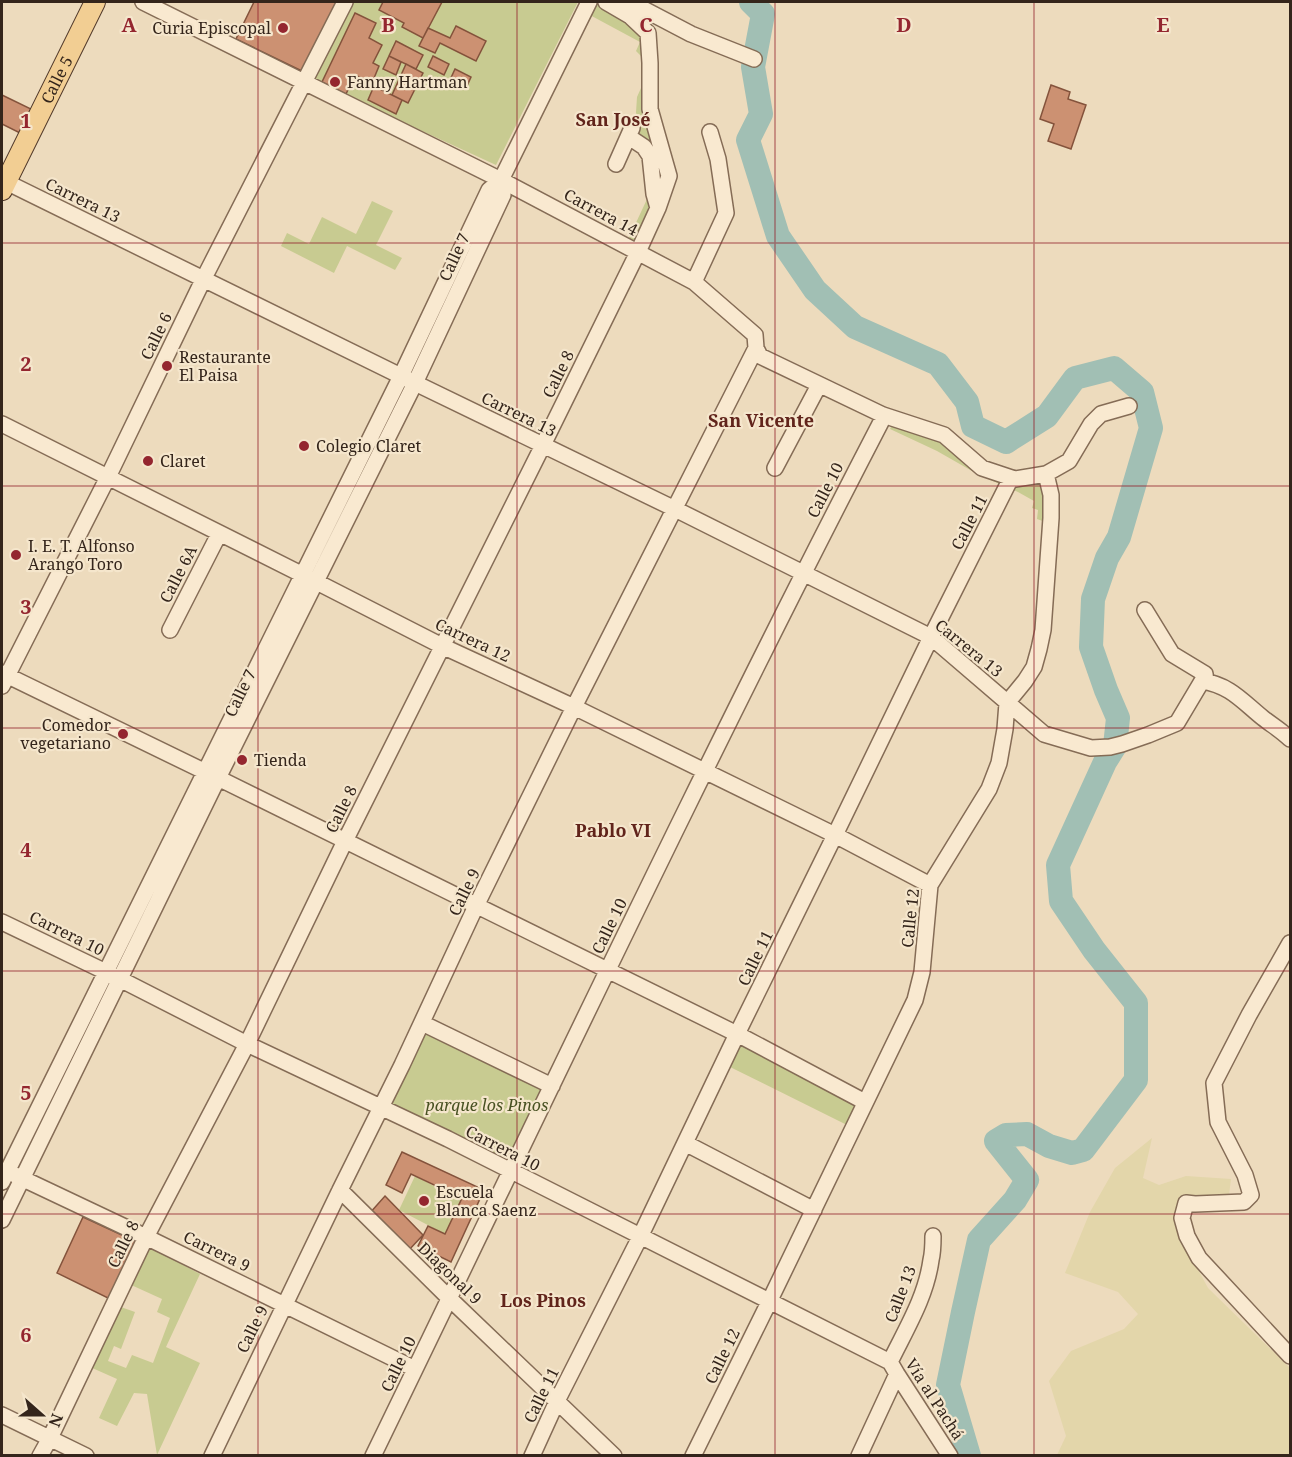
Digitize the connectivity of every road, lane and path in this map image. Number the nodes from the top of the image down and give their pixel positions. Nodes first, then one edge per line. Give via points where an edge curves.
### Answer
1 (95, 2) edge
2 (143, 2) edge
3 (345, 2) edge
4 (590, 2) edge
5 (606, 2) edge
6 (630, 2) edge
7 (754, 59) dead end
8 (304, 81) junction
9 (710, 132) dead end
10 (616, 164) dead end
11 (501, 180) junction
12 (3, 184) edge
13 (658, 208) junction
14 (638, 252) junction
15 (203, 280) junction
16 (694, 282) junction
17 (756, 348) junction
18 (408, 380) junction
19 (819, 385) junction
20 (1129, 406) dead end
21 (883, 415) junction
22 (2, 424) edge
23 (543, 445) junction
24 (776, 468) dead end
25 (1046, 474) junction
26 (108, 477) junction
27 (1013, 478) junction
28 (675, 509) junction
29 (219, 534) junction
30 (803, 573) junction
31 (309, 579) junction
32 (1145, 610) dead end
33 (170, 630) dead end
34 (931, 637) junction
35 (442, 646) junction
36 (3, 678) edge
37 (1206, 682) junction
38 (1007, 703) junction
39 (574, 707) junction
40 (1290, 739) edge
41 (705, 770) junction
42 (212, 775) junction
43 (836, 835) junction
44 (345, 841) junction
45 (930, 885) junction
46 (477, 906) junction
47 (2, 922) edge
48 (1290, 943) edge
49 (608, 970) junction
50 (113, 976) junction
51 (422, 1023) junction
52 (737, 1034) junction
53 (248, 1044) junction
54 (552, 1086) junction
55 (866, 1102) junction
56 (381, 1107) junction
57 (685, 1143) junction
58 (511, 1172) junction
59 (3, 1174) edge
60 (22, 1178) junction
61 (340, 1190) junction
62 (814, 1210) junction
63 (2, 1220) edge
64 (933, 1236) dead end
65 (146, 1237) junction
66 (640, 1237) junction
67 (449, 1298) junction
68 (770, 1300) junction
69 (285, 1304) junction
70 (1290, 1356) edge
71 (893, 1368) junction
72 (415, 1369) junction
73 (557, 1401) junction
74 (2, 1415) edge
75 (50, 1438) junction
76 (40, 1455) edge
77 (86, 1455) edge
78 (212, 1455) edge
79 (373, 1455) edge
80 (532, 1455) edge
81 (614, 1455) edge
82 (693, 1455) edge
83 (859, 1455) edge
84 (950, 1455) edge

1 - 12 main road, Calle 5
2 - 8 street, Carrera 14
3 - 8 street, Calle 6
4 - 11 street, Calle 7
5 - 13 street, Calle 8 via 648,33 650,109 669,176
6 - 7 street via 691,34
8 - 11 street, Carrera 14
8 - 15 street, Calle 6
9 - 16 street via 726,213
10 - 13 street via 630,133 650,156
11 - 14 street, Carrera 14
11 - 18 street, Calle 7 via 489,190
12 - 15 street, Carrera 13
13 - 14 street, Calle 8
14 - 16 street, Carrera 14
14 - 23 street, Calle 8
15 - 18 street, Carrera 13
15 - 26 street, Calle 6
16 - 17 street, Carrera 14 via 755,335
17 - 19 street, Carrera 14 via 760,356
17 - 28 street, Calle 9
18 - 23 street, Carrera 13
18 - 31 street, Calle 7
19 - 21 street, Carrera 14
19 - 24 street
20 - 25 street via 1101,414 1069,461
21 - 27 street, Carrera 14 via 945,435 982,468
21 - 30 street, Calle 10
22 - 26 street, Carrera 12
23 - 28 street, Carrera 13
23 - 35 street, Calle 8
25 - 27 street
25 - 38 street via 1051,518 1043,630 1034,667
26 - 29 street, Carrera 12
26 - 36 street, Calle 6
27 - 34 street, Calle 11
28 - 30 street, Carrera 13
28 - 39 street, Calle 9
29 - 31 street, Carrera 12
29 - 33 street, Calle 6A
30 - 34 street, Carrera 13
30 - 41 street, Calle 10
31 - 35 street, Carrera 12
31 - 42 street, Calle 7
32 - 37 street via 1172,654 1205,674
34 - 38 street, Carrera 13
34 - 43 street, Calle 11
35 - 39 street, Carrera 12
35 - 44 street, Calle 8
36 - 42 street
37 - 38 street, Carrera 13 via 1202,681 1177,723 1116,745 1091,748 1044,734
37 - 40 street via 1239,696
38 - 45 street, Calle 12 via 999,763 989,789
39 - 41 street, Carrera 12
39 - 46 street, Calle 9
41 - 43 street, Carrera 12
41 - 49 street, Calle 10
42 - 44 street
42 - 50 street, Calle 7
43 - 45 street, Carrera 12
43 - 52 street, Calle 11
44 - 46 street
44 - 53 street, Calle 8
45 - 55 street, Calle 12 via 922,972 915,1000
46 - 49 street
46 - 51 street, Calle 9
47 - 50 street, Carrera 10
48 - 70 street via 1214,1083 1218,1122 1251,1194 1244,1202 1186,1203 1182,1218 1199,1258
49 - 52 street
49 - 54 street, Calle 10
50 - 53 street, Carrera 10
50 - 59 street, Calle 7
50 - 60 street, Calle 7
51 - 54 street
51 - 56 street, Calle 9
52 - 55 street
52 - 57 street, Calle 11
53 - 56 street, Carrera 10
53 - 65 street, Calle 8
54 - 58 street, Calle 10
55 - 62 street, Calle 12
56 - 58 street, Carrera 10
56 - 61 street, Calle 9
57 - 62 street
57 - 66 street, Calle 11
58 - 66 street, Carrera 10
58 - 67 street, Calle 10
59 - 60 street, Carrera 9
60 - 63 street, Calle 7
60 - 65 street, Carrera 9
61 - 67 street, Diagonal 9
61 - 69 street, Calle 9
62 - 68 street, Calle 12
64 - 71 street, Calle 13 via 926,1284
65 - 69 street, Carrera 9
65 - 75 street, Calle 8
66 - 68 street, Carrera 10
66 - 73 street, Calle 11
67 - 72 street, Calle 10
67 - 73 street, Diagonal 9
68 - 71 street, Carrera 10
68 - 82 street, Calle 12
69 - 72 street, Carrera 9
69 - 78 street, Calle 9
71 - 83 street, Calle 13
71 - 84 street, Vía al Pachá
72 - 79 street, Calle 10
73 - 80 street, Calle 11
73 - 81 street, Diagonal 9
74 - 75 street
75 - 76 street, Calle 8
75 - 77 street

